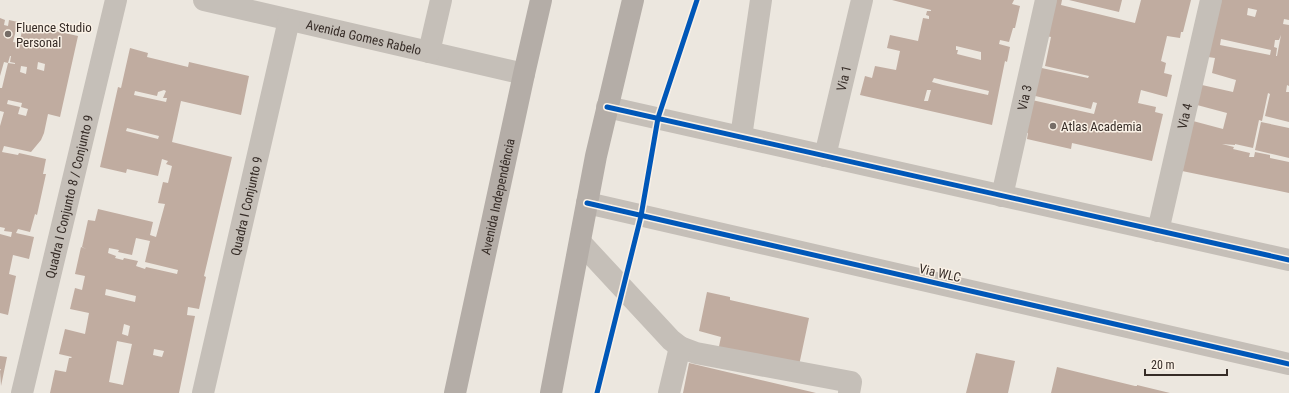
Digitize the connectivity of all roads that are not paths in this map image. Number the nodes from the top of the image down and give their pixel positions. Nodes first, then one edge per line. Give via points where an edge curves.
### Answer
1 (116, 0) edge
2 (204, 0) edge
3 (441, 0) edge
4 (541, 0) edge
5 (633, 0) edge
6 (761, 0) edge
7 (862, 0) edge
8 (1046, 0) edge
9 (1211, 0) edge
10 (289, 20) junction
11 (429, 52) junction
12 (524, 74) junction
13 (607, 107) junction
14 (741, 137) junction
15 (825, 156) junction
16 (1002, 196) junction
17 (587, 204) junction
18 (1158, 231) junction
19 (580, 242) junction
20 (1289, 260) edge
21 (680, 347) junction
22 (1289, 364) edge
23 (22, 393) edge
24 (203, 393) edge
25 (455, 393) edge
26 (551, 393) edge
27 (668, 393) edge
28 (849, 393) edge

1 - 23 street, Quadra I Conjunto 8 / Conjunto 9
2 - 10 street, Avenida Gomes Rabelo
3 - 11 street
4 - 12 main road, Avenida Independência
5 - 13 main road
6 - 14 street
7 - 15 street, Via 1
8 - 16 street, Via 3
9 - 18 street, Via 4
10 - 11 street, Avenida Gomes Rabelo
10 - 24 street, Quadra I Conjunto 9
11 - 12 street, Avenida Gomes Rabelo
12 - 25 main road, Avenida Independência
13 - 14 street
13 - 17 main road
14 - 15 street
15 - 16 street
16 - 18 street
17 - 19 main road
17 - 22 street, Via WLC
18 - 20 street
19 - 21 street
19 - 26 main road
21 - 27 street
21 - 28 street via 696,353 851,382

